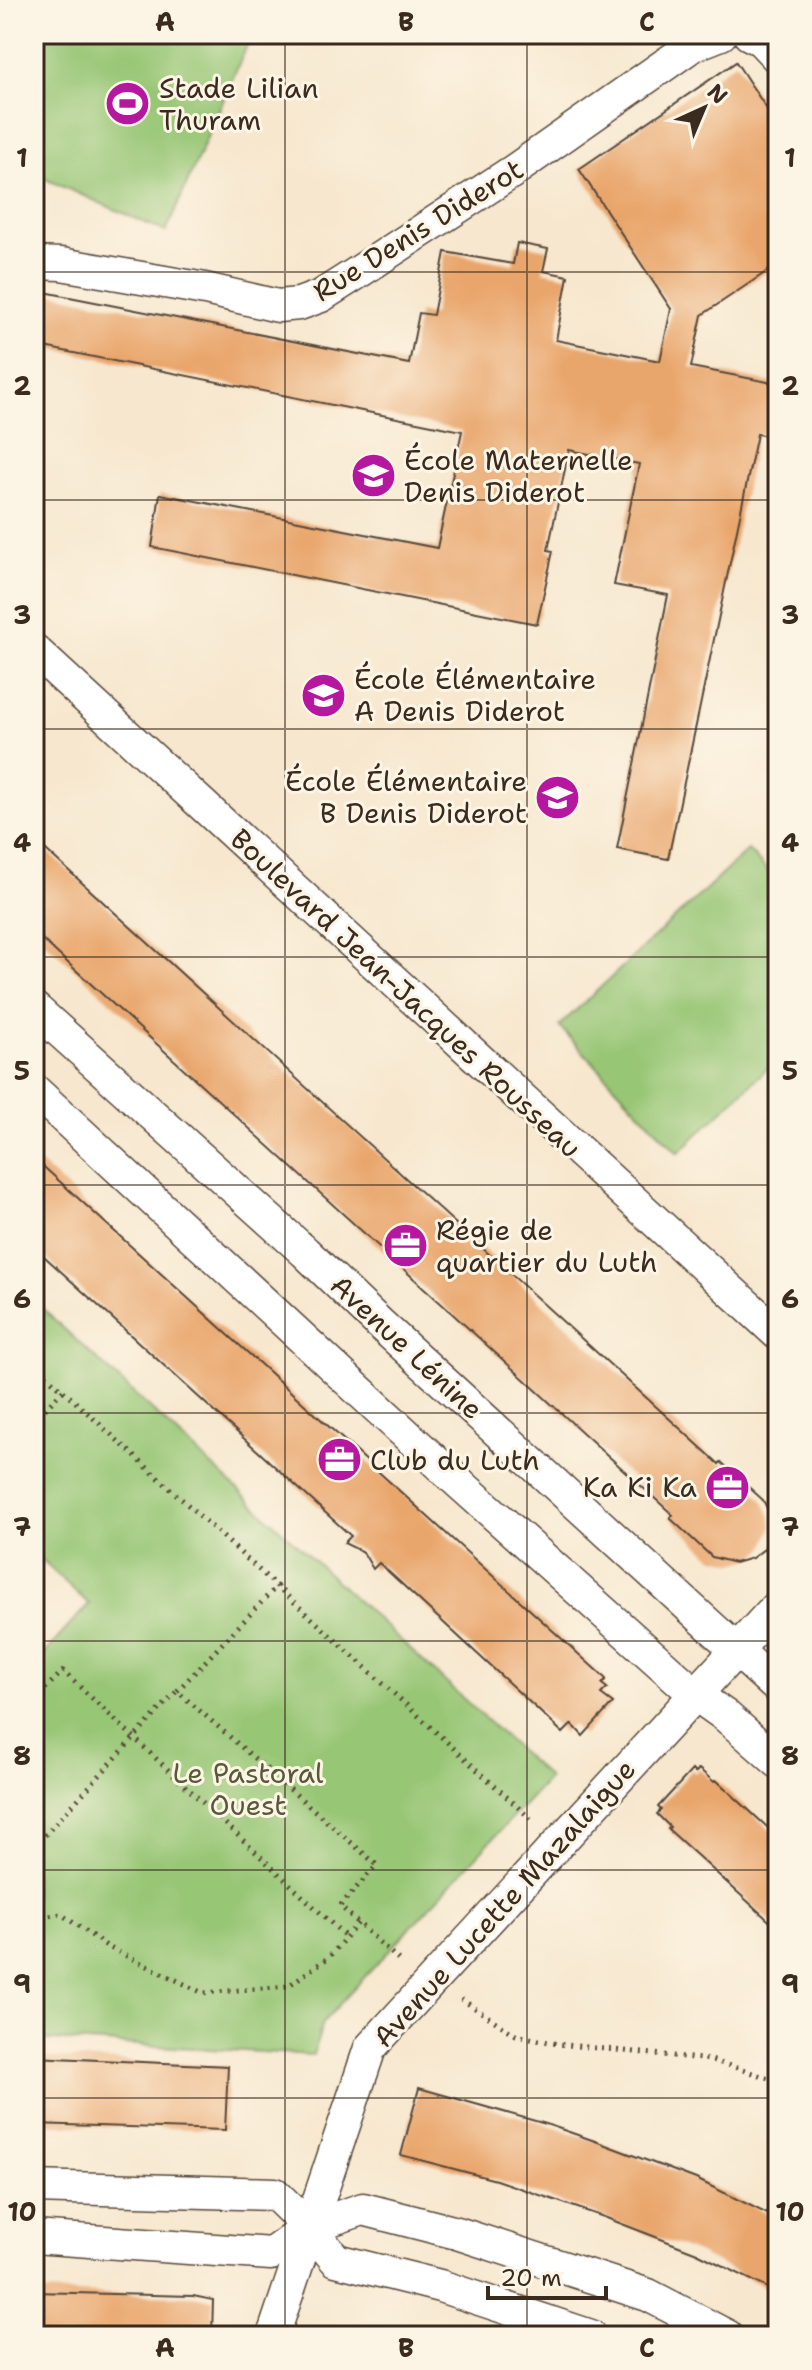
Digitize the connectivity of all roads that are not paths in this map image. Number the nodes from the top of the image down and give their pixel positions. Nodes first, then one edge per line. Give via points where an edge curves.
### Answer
1 (721, 34) edge
2 (749, 34) edge
3 (778, 58) edge
4 (34, 263) edge
5 (34, 650) edge
6 (34, 1008) edge
7 (34, 1090) edge
8 (778, 1334) edge
9 (778, 1605) edge
10 (736, 1650) junction
11 (778, 1688) edge
12 (696, 1695) junction
13 (778, 1762) edge
14 (34, 2187) edge
15 (309, 2227) junction
16 (34, 2237) edge
17 (273, 2336) edge
18 (591, 2336) edge
19 (727, 2336) edge

1 - 4 street, Rue Denis Diderot via 693,45 512,172 321,296 299,304 278,306 205,289
2 - 3 street
5 - 8 street, Boulevard Jean-Jacques Rousseau
6 - 10 street, Avenue Lénine
7 - 12 street
9 - 10 street, Avenue Lucette Mazalaigue
10 - 11 street, Avenue Lénine
10 - 12 street, Avenue Lucette Mazalaigue
12 - 13 street
12 - 15 street, Avenue Lucette Mazalaigue via 370,2048
14 - 15 street via 275,2194
15 - 16 street via 271,2254
15 - 17 street, Avenue Lucette Mazalaigue
15 - 18 street via 336,2260 440,2286
15 - 19 street via 363,2209 457,2233 648,2295

